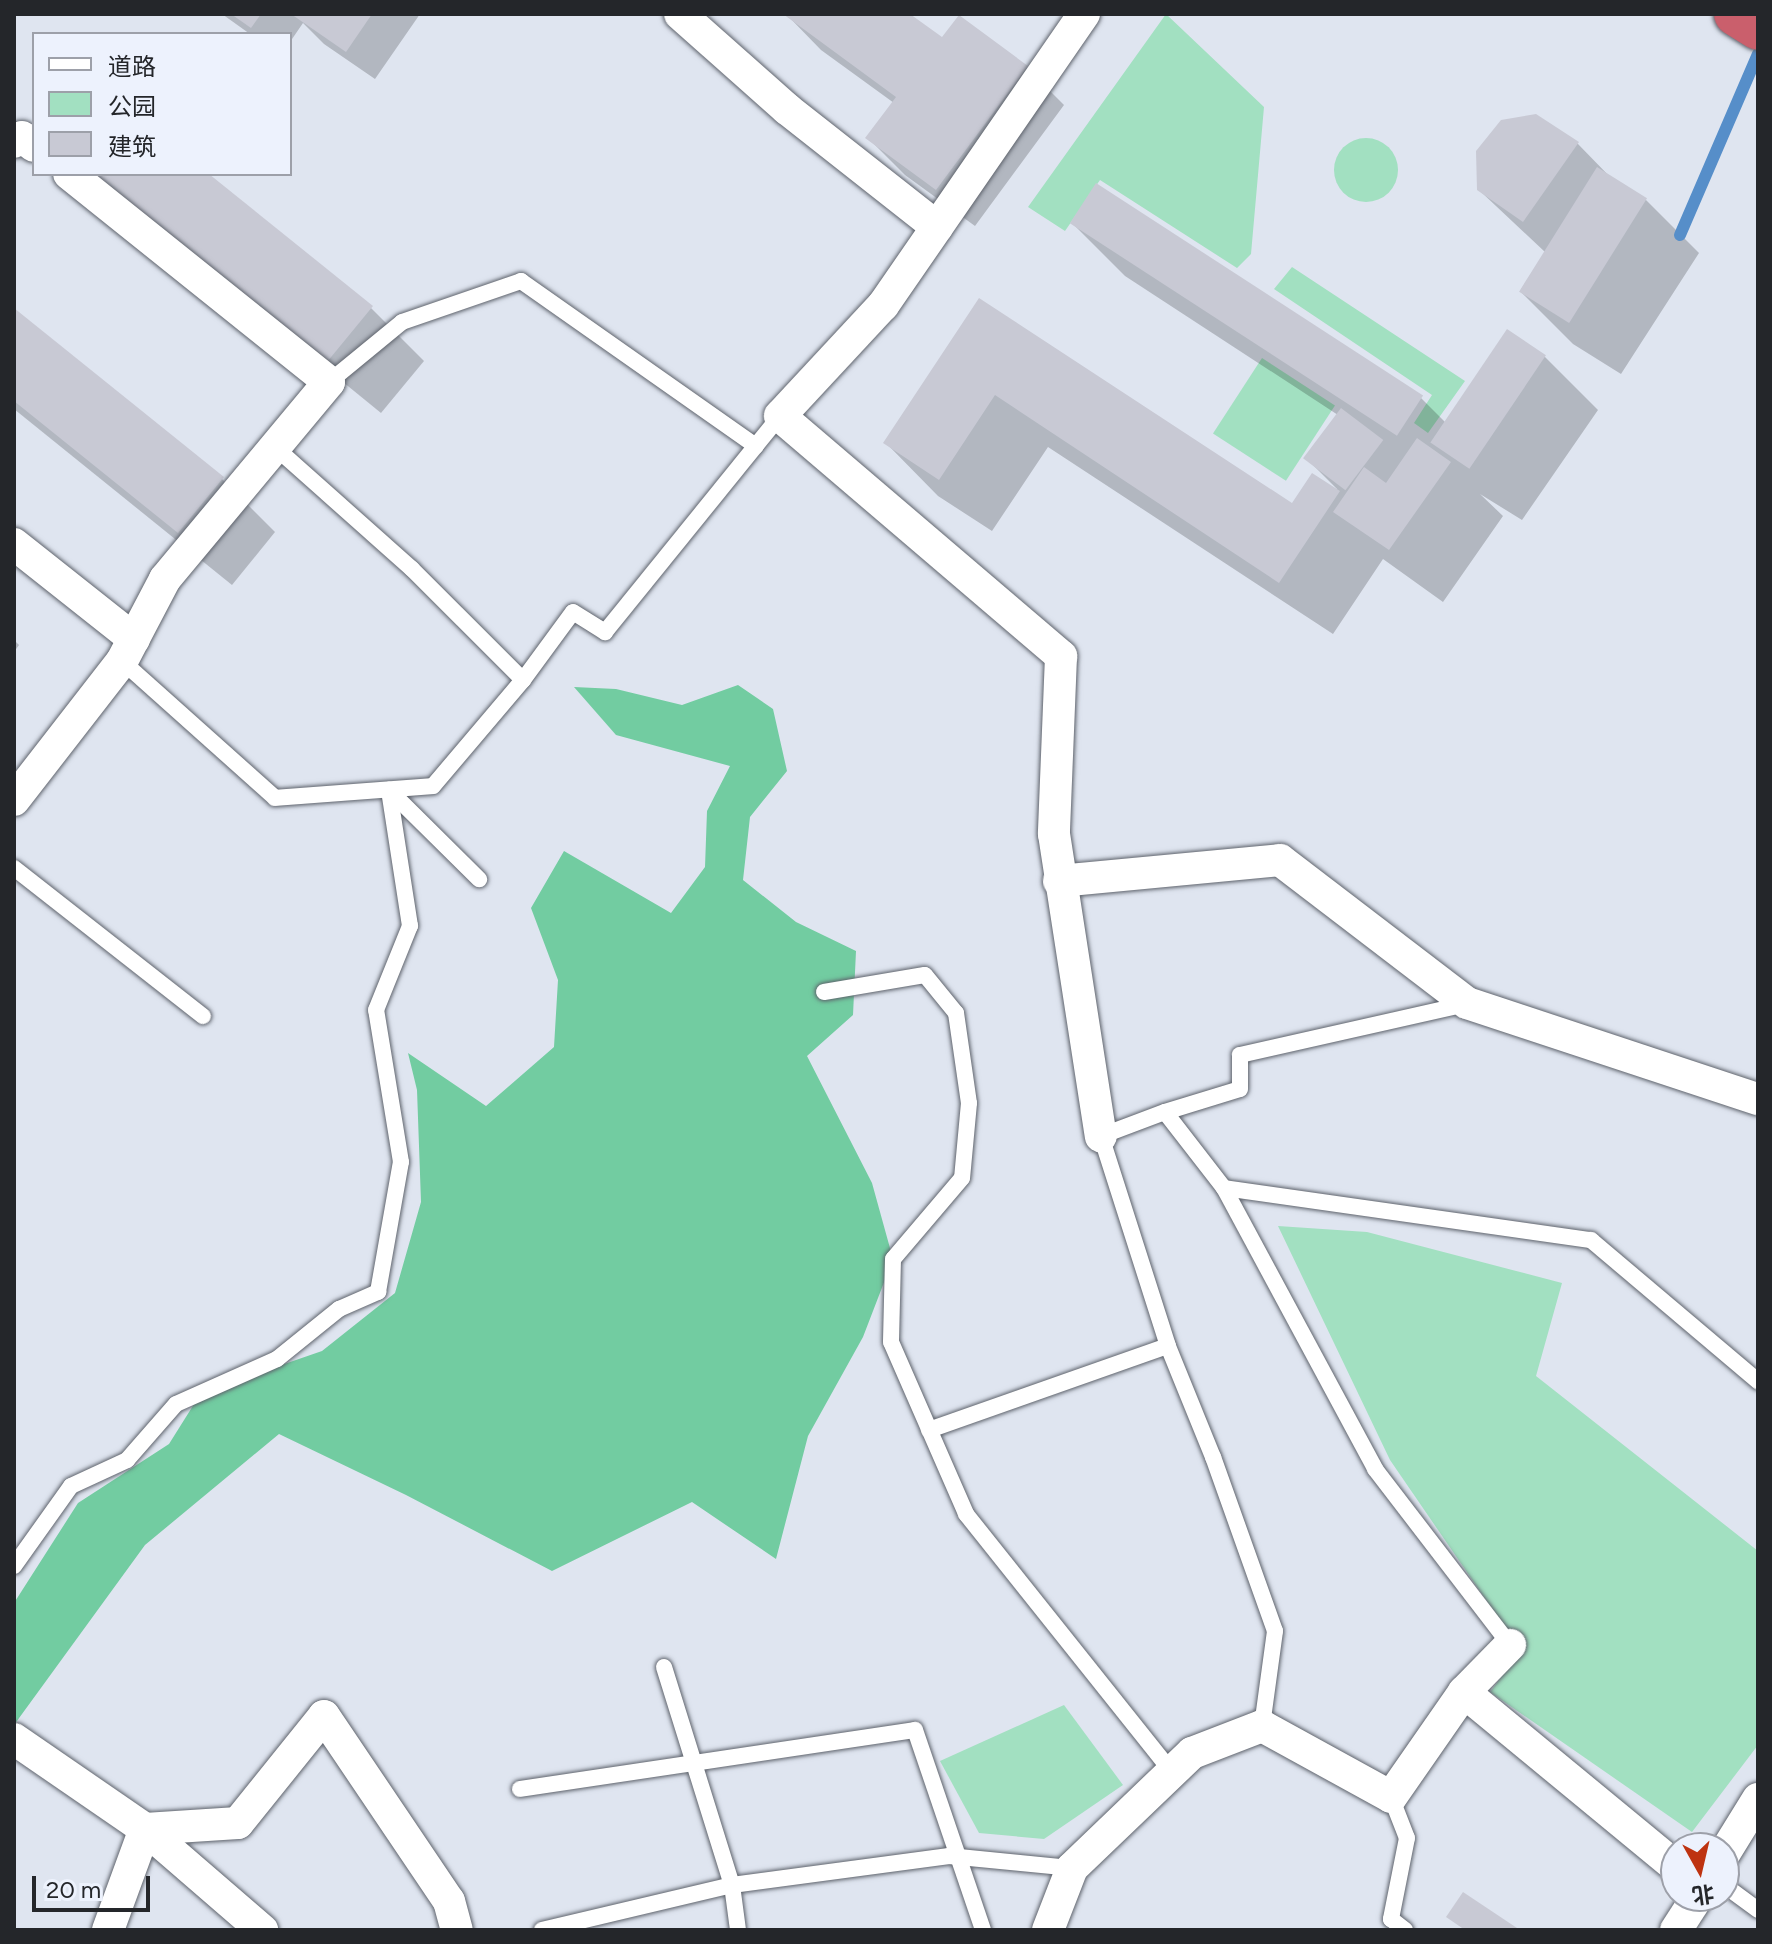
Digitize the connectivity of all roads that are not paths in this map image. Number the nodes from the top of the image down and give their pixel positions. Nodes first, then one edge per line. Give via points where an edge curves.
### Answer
1 (680, 14) edge
2 (1084, 14) edge
3 (1736, 14) edge
4 (1758, 28) edge
5 (14, 142) edge
6 (32, 144) edge
7 (72, 176) edge
8 (937, 227) junction
9 (329, 382) junction
10 (780, 416) junction
11 (756, 446) junction
12 (275, 447) junction
13 (14, 544) edge
14 (128, 650) junction
15 (523, 680) junction
16 (389, 790) junction
17 (14, 800) edge
18 (14, 868) edge
19 (479, 879) dead end
20 (1059, 881) junction
21 (824, 992) dead end
22 (1467, 1003) junction
23 (203, 1016) dead end
24 (1758, 1099) edge
25 (1165, 1112) junction
26 (1101, 1136) junction
27 (1224, 1188) junction
28 (1168, 1346) junction
29 (1758, 1381) edge
30 (929, 1430) junction
31 (14, 1566) edge
32 (1510, 1645) joint
33 (664, 1667) dead end
34 (1464, 1692) junction
35 (1262, 1726) junction
36 (14, 1739) edge
37 (694, 1763) junction
38 (1172, 1772) junction
39 (520, 1789) dead end
40 (1391, 1797) junction
41 (1758, 1799) edge
42 (145, 1829) junction
43 (1738, 1832) edge
44 (1660, 1854) edge
45 (1072, 1868) junction
46 (732, 1885) junction
47 (1740, 1897) edge
48 (1758, 1910) edge
49 (1688, 1912) edge
50 (1388, 1924) edge
51 (108, 1930) edge
52 (262, 1930) edge
53 (457, 1930) edge
54 (542, 1930) edge
55 (738, 1930) edge
56 (983, 1930) edge
57 (1048, 1930) edge
58 (1405, 1930) edge
59 (1676, 1930) edge

1 - 8 street via 787,109
2 - 8 street
3 - 4 highway
5 - 6 street via 22,137
7 - 9 street
8 - 10 street via 883,305
9 - 11 lane via 402,322 521,281
9 - 12 street
10 - 11 lane
10 - 20 street via 1061,656 1054,834
11 - 15 lane via 605,632 573,612
12 - 14 street via 165,579
12 - 15 lane via 412,569
13 - 14 street
14 - 16 lane via 275,798
14 - 17 street
15 - 16 lane via 433,786
16 - 19 lane
16 - 31 lane via 410,926 376,1010 401,1162 378,1292 339,1309 277,1359 176,1404 127,1460 71,1486
18 - 23 lane
20 - 22 street via 1280,860
20 - 26 street
21 - 30 lane via 925,975 956,1013 969,1103 962,1178 893,1259 891,1342
22 - 24 street
22 - 25 lane via 1240,1055 1240,1089
25 - 26 lane
25 - 27 lane
26 - 28 lane
27 - 29 lane via 1591,1240
27 - 32 lane via 1375,1469
28 - 30 lane
28 - 35 lane via 1275,1631
30 - 38 lane via 966,1514
32 - 34 street
33 - 37 lane
34 - 40 street
34 - 44 street
35 - 38 street via 1192,1753
35 - 40 street
36 - 42 street
37 - 39 lane
37 - 46 lane
37 - 56 lane via 915,1730
38 - 45 street
40 - 50 lane via 1407,1838
41 - 43 street
42 - 51 street
42 - 52 street
42 - 53 street via 238,1823 324,1716 449,1901
45 - 46 lane via 949,1856
45 - 57 street
46 - 54 lane
46 - 55 lane
47 - 48 lane
49 - 59 street
50 - 58 lane

